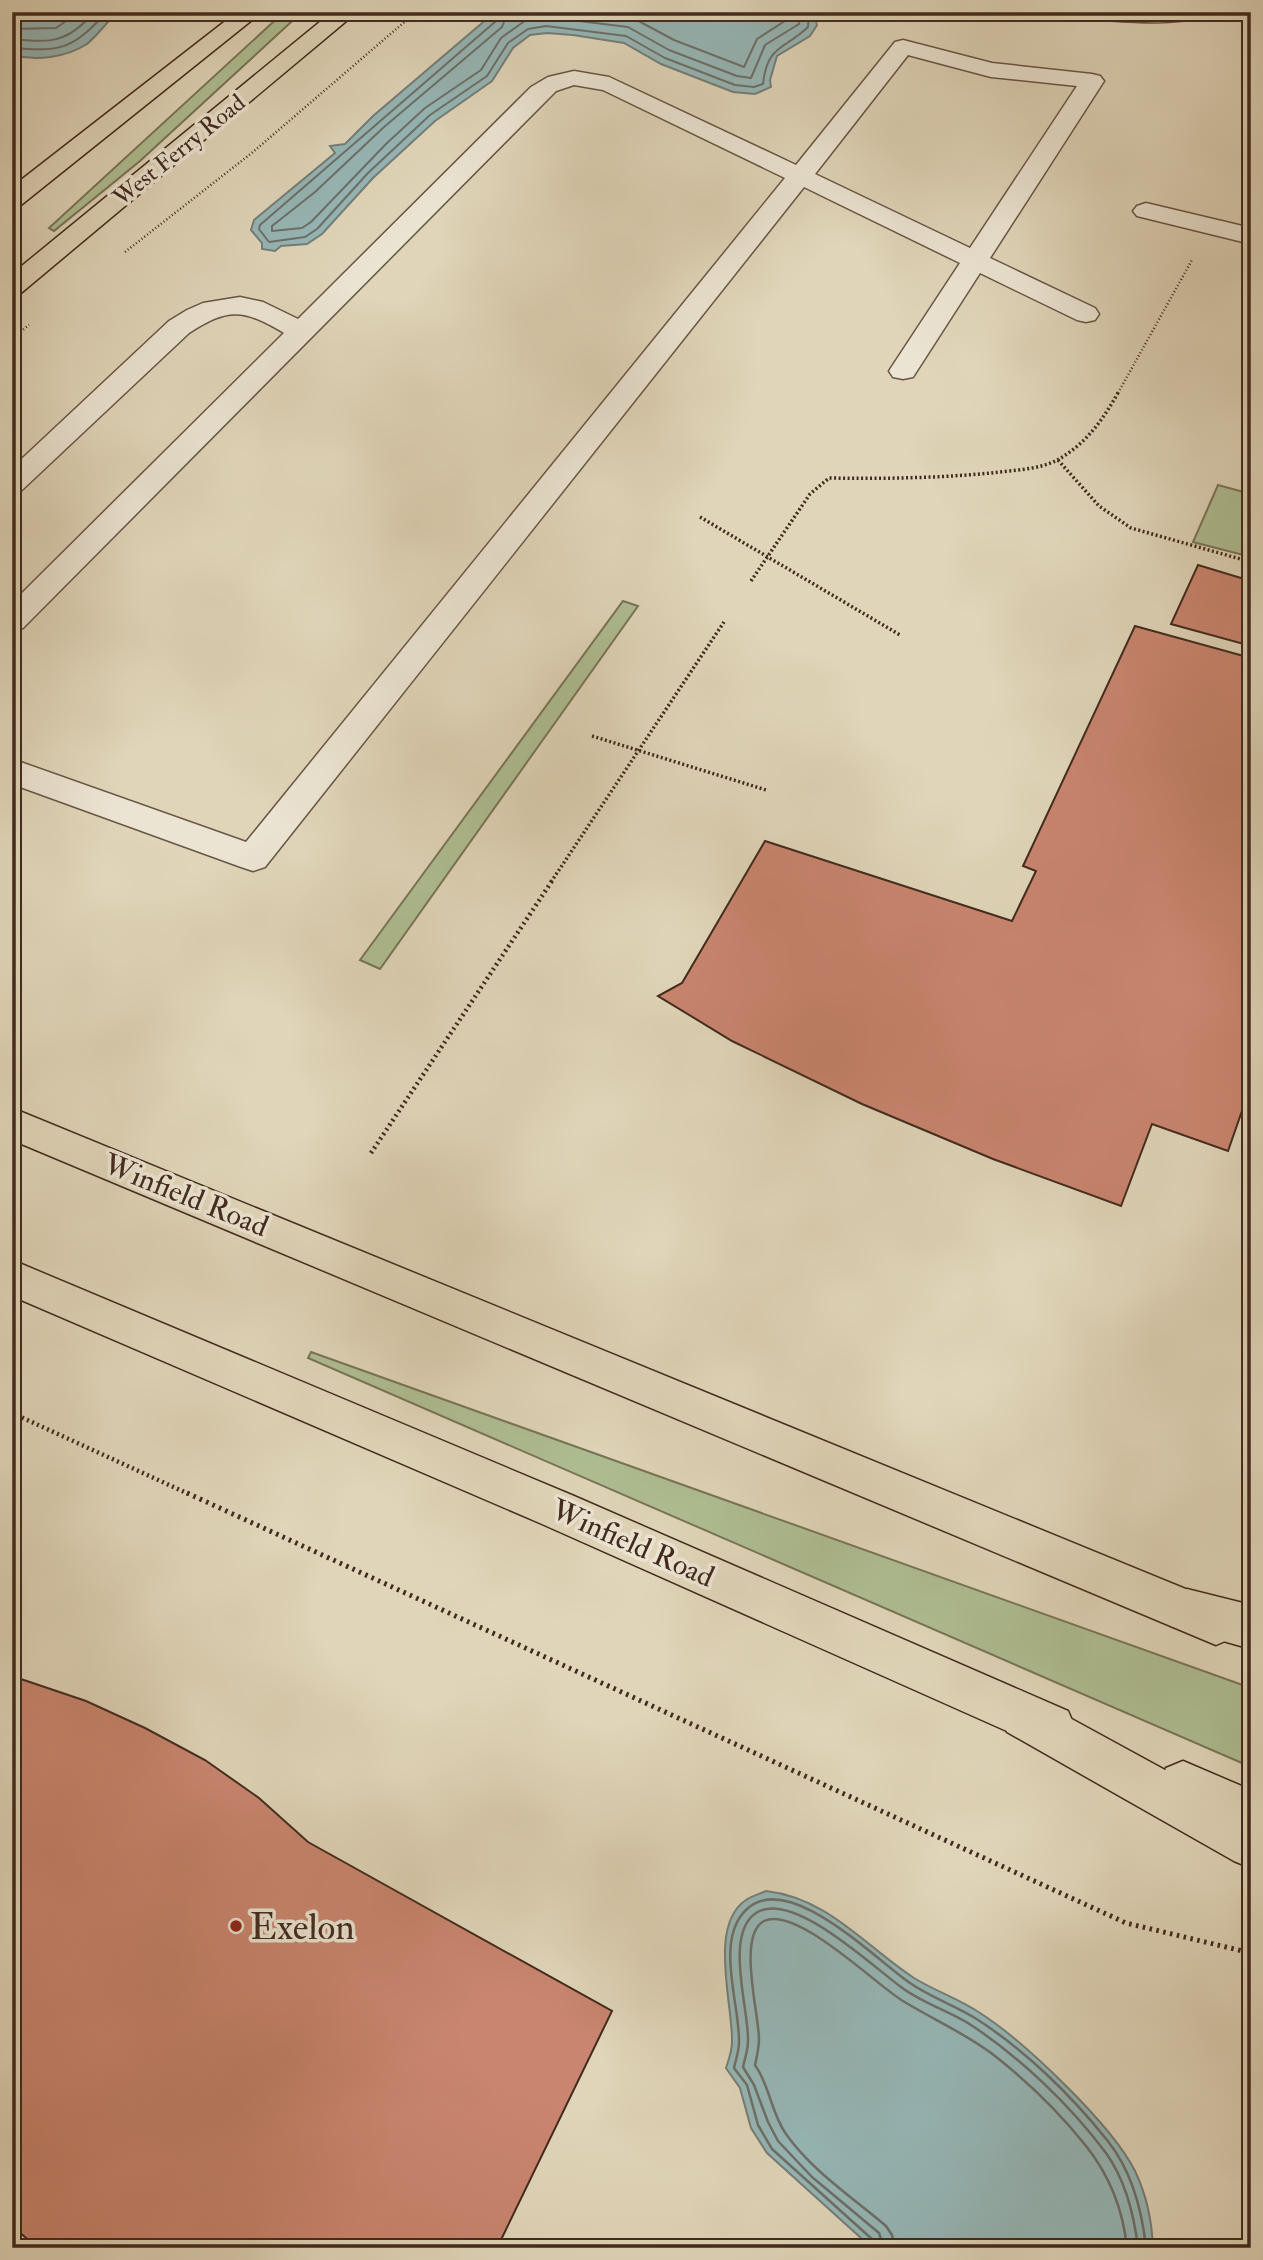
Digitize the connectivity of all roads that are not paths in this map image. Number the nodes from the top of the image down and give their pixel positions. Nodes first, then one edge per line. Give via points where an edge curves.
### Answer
1 (251, 12) edge
2 (346, 12) edge
3 (1089, 12) edge
4 (1195, 12) edge
5 (799, 176) junction
6 (12, 200) edge
7 (1146, 211) dead end
8 (1248, 228) edge
9 (976, 259) junction
10 (12, 287) edge
11 (1086, 314) dead end
12 (300, 331) junction
13 (903, 372) dead end
14 (12, 484) edge
15 (12, 621) edge
16 (12, 771) edge
17 (12, 1124) edge
18 (12, 1277) edge
19 (1187, 1611) junction
20 (1251, 1627) edge
21 (1251, 1637) edge
22 (1024, 1716) junction
23 (1251, 1815) edge
24 (1251, 1844) edge

1 - 6 main road
2 - 10 main road, West Ferry Road
3 - 4 street
5 - 9 street
5 - 9 street via 902,47 991,70 1093,81
5 - 12 street via 611,85 582,77 559,80 539,92
5 - 16 street via 253,858
7 - 8 street via 1211,226
9 - 11 street
9 - 13 street
12 - 14 street via 243,303 196,315
12 - 15 street
17 - 19 main road, Winfield Road
18 - 22 main road, Winfield Road via 558,1510
19 - 20 main road
19 - 21 main road, Winfield Road
22 - 23 main road, Winfield Road
22 - 24 main road

